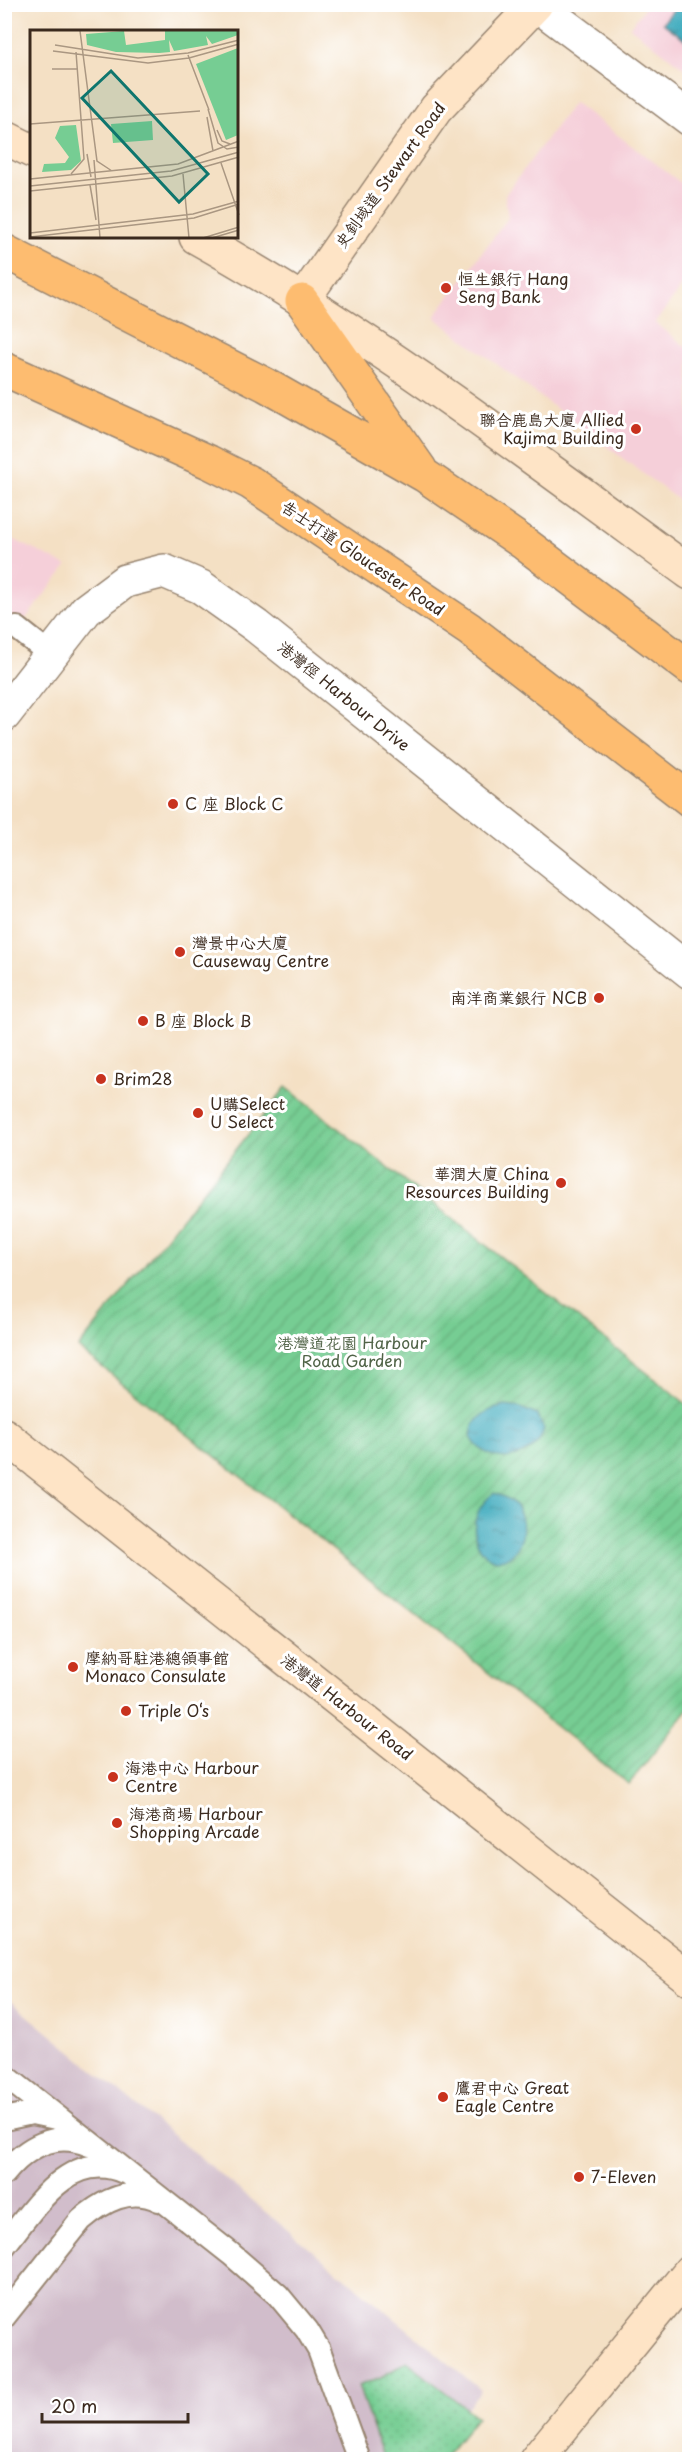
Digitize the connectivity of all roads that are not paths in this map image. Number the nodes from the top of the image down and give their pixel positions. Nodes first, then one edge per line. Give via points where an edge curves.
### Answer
1 (536, 4) edge
2 (690, 120) edge
3 (4, 137) edge
4 (30, 150) edge
5 (198, 238) edge
6 (4, 251) edge
7 (302, 301) junction
8 (4, 369) edge
9 (424, 475) junction
10 (690, 573) edge
11 (17, 628) dead end
12 (51, 655) junction
13 (690, 668) edge
14 (4, 715) edge
15 (690, 800) edge
16 (690, 972) edge
17 (4, 1435) edge
18 (690, 1979) edge
19 (4, 2075) edge
20 (4, 2080) edge
21 (26, 2092) junction
22 (4, 2119) edge
23 (72, 2128) junction
24 (106, 2155) junction
25 (4, 2174) edge
26 (141, 2183) junction
27 (176, 2210) junction
28 (4, 2246) edge
29 (690, 2271) edge
30 (4, 2317) edge
31 (359, 2460) edge
32 (536, 2460) edge

1 - 2 street
1 - 7 street, 史釗域道 Stewart Road via 436,109
3 - 4 street
5 - 7 street
6 - 9 highway via 266,385
7 - 9 highway
7 - 10 street via 466,408
8 - 15 highway, 告士打道 Gloucester Road via 251,483 469,629
9 - 13 highway via 525,543
11 - 12 lane
12 - 14 street, 港灣徑 Harbour Drive
12 - 16 street, 港灣徑 Harbour Drive via 86,610 125,581 164,571 201,587 266,633
17 - 18 street, 港灣道 Harbour Road
19 - 21 lane
20 - 21 lane
21 - 23 lane
22 - 23 lane via 42,2114
23 - 24 lane
24 - 25 lane via 76,2140 56,2139 24,2153
24 - 26 lane
26 - 27 lane
26 - 28 lane via 111,2168 72,2173 47,2193
27 - 30 lane via 145,2196 121,2196 107,2201 81,2220
27 - 31 lane via 278,2295 307,2330 329,2373
29 - 32 street

